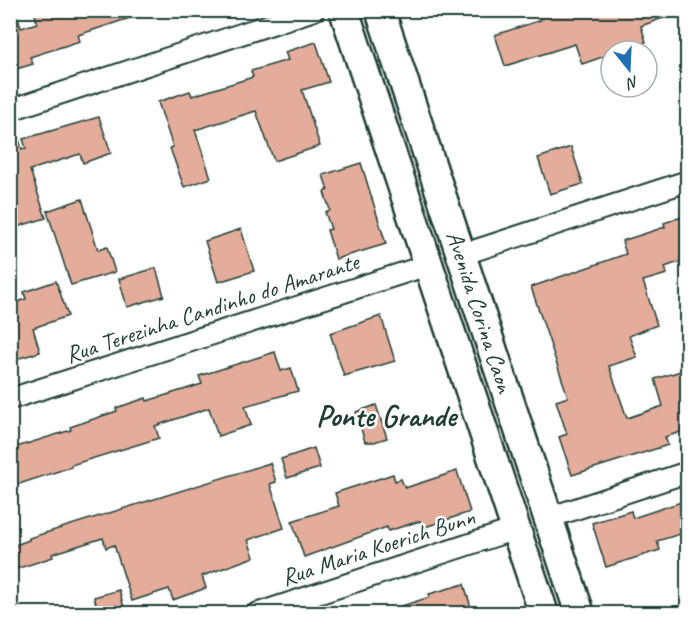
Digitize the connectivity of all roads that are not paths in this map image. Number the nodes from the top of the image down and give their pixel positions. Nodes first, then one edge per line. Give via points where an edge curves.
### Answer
1 (314, 10) edge
2 (344, 10) edge
3 (380, 10) edge
4 (10, 110) edge
5 (687, 181) edge
6 (461, 255) junction
7 (428, 265) junction
8 (10, 399) edge
9 (687, 472) edge
10 (548, 518) junction
11 (516, 529) junction
12 (256, 614) edge
13 (544, 614) edge
14 (580, 614) edge

1 - 4 street
2 - 7 main road, Avenida Corina Caon
3 - 6 main road, Avenida Corina Caon
5 - 6 street
6 - 10 main road, Avenida Corina Caon
7 - 8 street, Rua Terezinha Candinho do Amarante
7 - 11 main road, Avenida Corina Caon
9 - 10 street
10 - 14 main road, Avenida Corina Caon
11 - 12 street, Rua Maria Koerich Bunn
11 - 13 main road, Avenida Corina Caon

